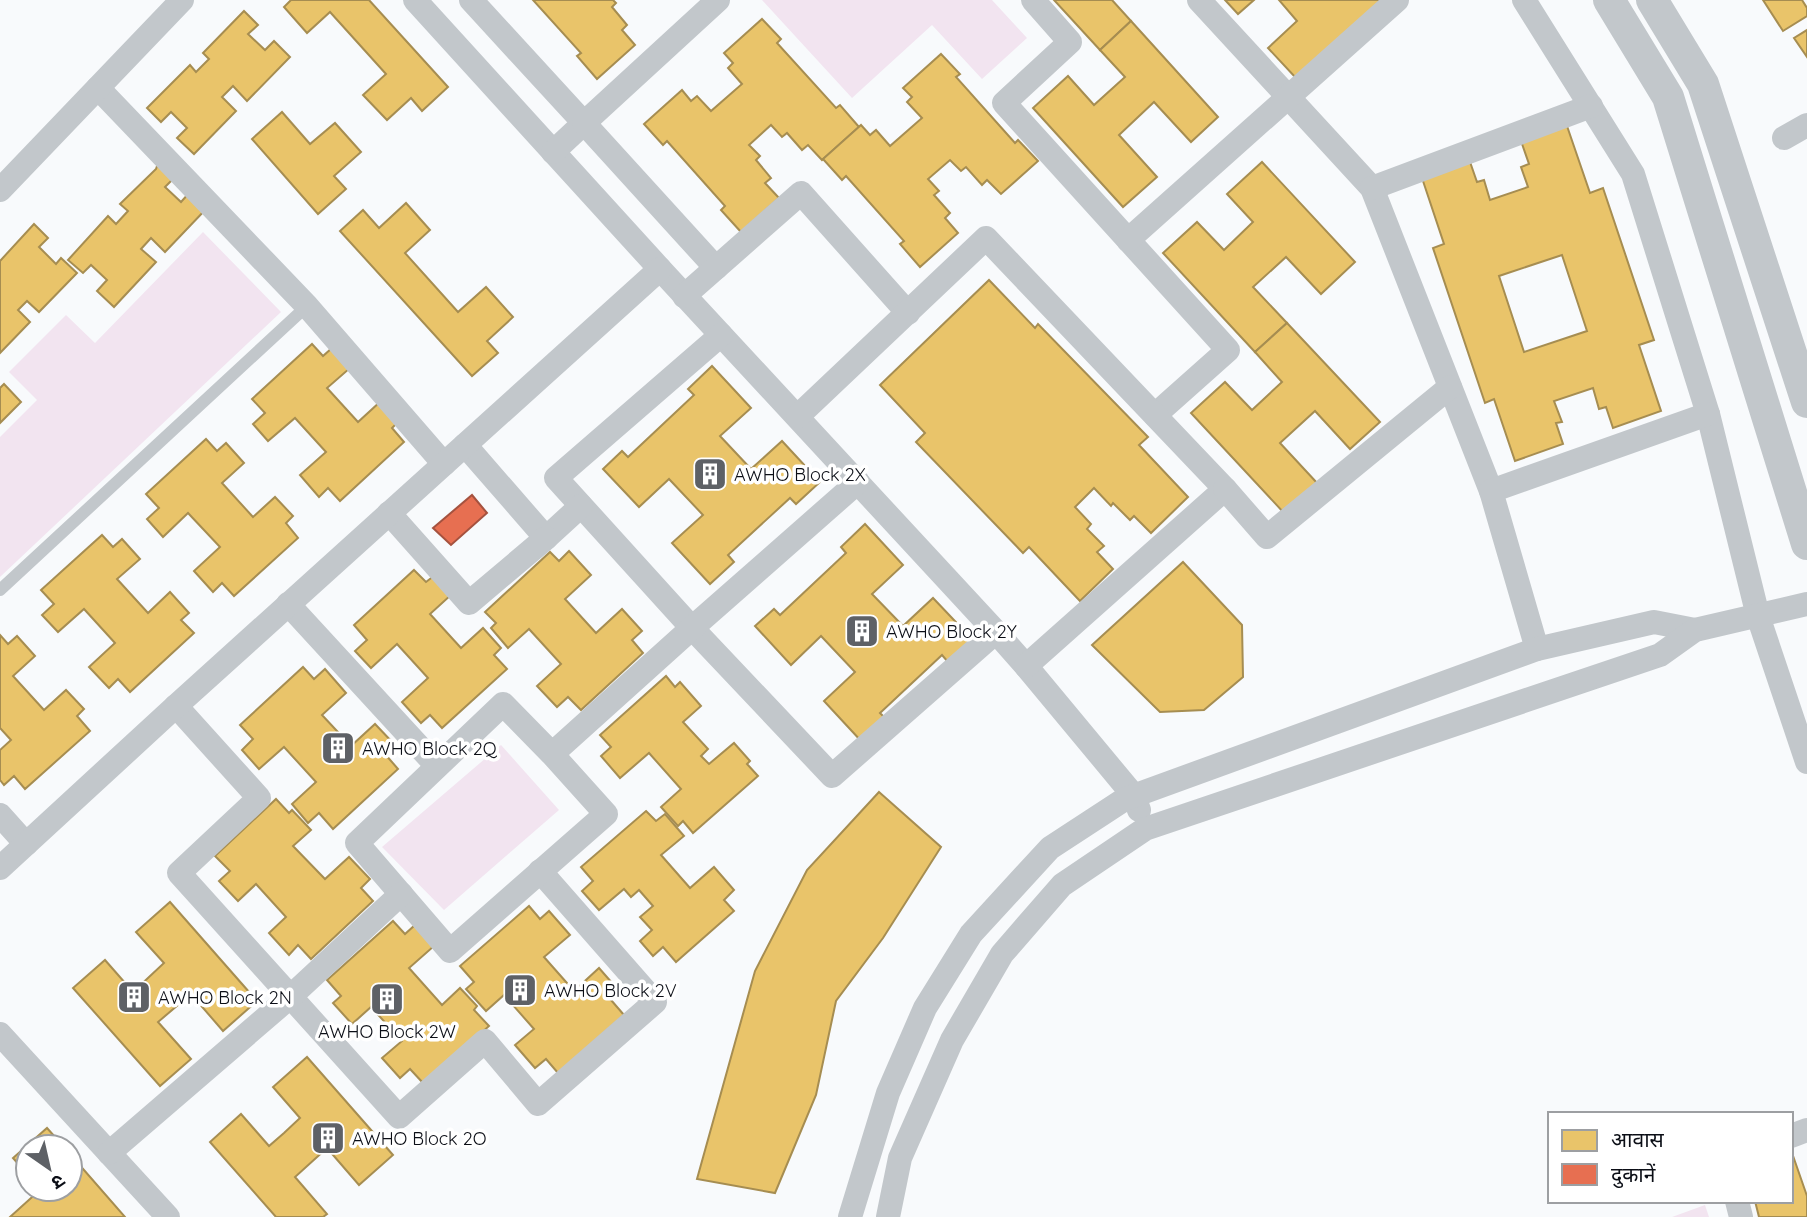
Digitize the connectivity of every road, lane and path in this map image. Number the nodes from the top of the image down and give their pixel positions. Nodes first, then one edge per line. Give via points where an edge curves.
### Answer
1 (182, 0) edge
2 (471, 0) edge
3 (718, 0) edge
4 (1033, 0) edge
5 (1199, 0) edge
6 (1396, 0) edge
7 (1524, 0) edge
8 (1609, 0) edge
9 (1652, 0) edge
10 (424, 3) edge
11 (99, 88) junction
12 (1288, 97) junction
13 (1591, 106) junction
14 (584, 123) junction
15 (1807, 125) edge
16 (1784, 138) dead end
17 (553, 152) junction
18 (1372, 188) junction
19 (0, 190) edge
20 (1128, 240) junction
21 (716, 268) junction
22 (660, 270) junction
23 (684, 296) junction
24 (307, 306) junction
25 (908, 313) junction
26 (721, 335) junction
27 (1450, 387) junction
28 (1807, 402) edge
29 (1708, 414) junction
30 (1155, 415) junction
31 (798, 416) junction
32 (465, 444) junction
33 (444, 464) junction
34 (858, 482) junction
35 (1225, 489) junction
36 (1491, 491) junction
37 (581, 506) junction
38 (389, 513) junction
39 (546, 538) junction
40 (1807, 544) edge
41 (0, 590) edge
42 (288, 604) junction
43 (1807, 604) edge
44 (1758, 616) junction
45 (692, 628) junction
46 (1695, 630) junction
47 (996, 632) junction
48 (1537, 649) junction
49 (1026, 666) junction
50 (176, 706) junction
51 (552, 754) junction
52 (1807, 762) edge
53 (437, 766) junction
54 (1135, 796) junction
55 (0, 815) edge
56 (1145, 829) junction
57 (26, 844) junction
58 (0, 868) edge
59 (540, 871) junction
60 (401, 894) junction
61 (290, 997) junction
62 (0, 1034) edge
63 (109, 1153) junction
64 (167, 1217) edge
65 (850, 1217) edge
66 (888, 1217) edge

1 - 11 street
2 - 14 street
3 - 14 street
4 - 20 street via 1070,42 1004,103
5 - 12 street
6 - 12 street
7 - 13 street
8 - 40 street via 1668,97
9 - 28 street via 1703,84
10 - 17 street
11 - 19 street
11 - 24 street
12 - 18 street
12 - 20 street
13 - 18 street
13 - 29 street via 1633,174
14 - 17 street
14 - 21 street
15 - 16 street
17 - 22 street
18 - 27 street
20 - 30 street via 1228,350
21 - 23 street
21 - 25 street via 801,193
22 - 23 street
22 - 32 street
23 - 26 street
24 - 33 street
24 - 41 lane
25 - 30 street via 986,238
25 - 31 street
26 - 31 street
26 - 37 street via 556,478
27 - 35 street via 1267,537
27 - 36 street
29 - 36 street
29 - 44 street
30 - 35 street
31 - 34 street
32 - 33 street
32 - 39 street
33 - 38 street
34 - 45 street
34 - 47 street
35 - 49 street
36 - 48 street
37 - 39 street
37 - 45 street
38 - 39 street via 469,603
38 - 42 street
42 - 50 street
42 - 53 street
43 - 44 street
44 - 46 street
44 - 52 street
45 - 47 street via 832,776
45 - 51 street
46 - 48 street via 1654,622
46 - 56 street via 1660,655
47 - 49 street
48 - 54 street
49 - 54 street
50 - 57 street
50 - 61 street via 259,798 179,873
51 - 53 street via 502,704
51 - 59 street via 606,814
53 - 60 street via 357,843
54 - 56 street
54 - 65 street via 1050,848 971,934 925,1008 888,1093
55 - 57 street
56 - 66 street via 1062,885 1002,954 953,1040 900,1158
57 - 58 street
59 - 60 street via 450,951
59 - 61 street via 654,1002 538,1104 485,1041 398,1117
60 - 61 street
61 - 63 street
62 - 63 street
63 - 64 street

